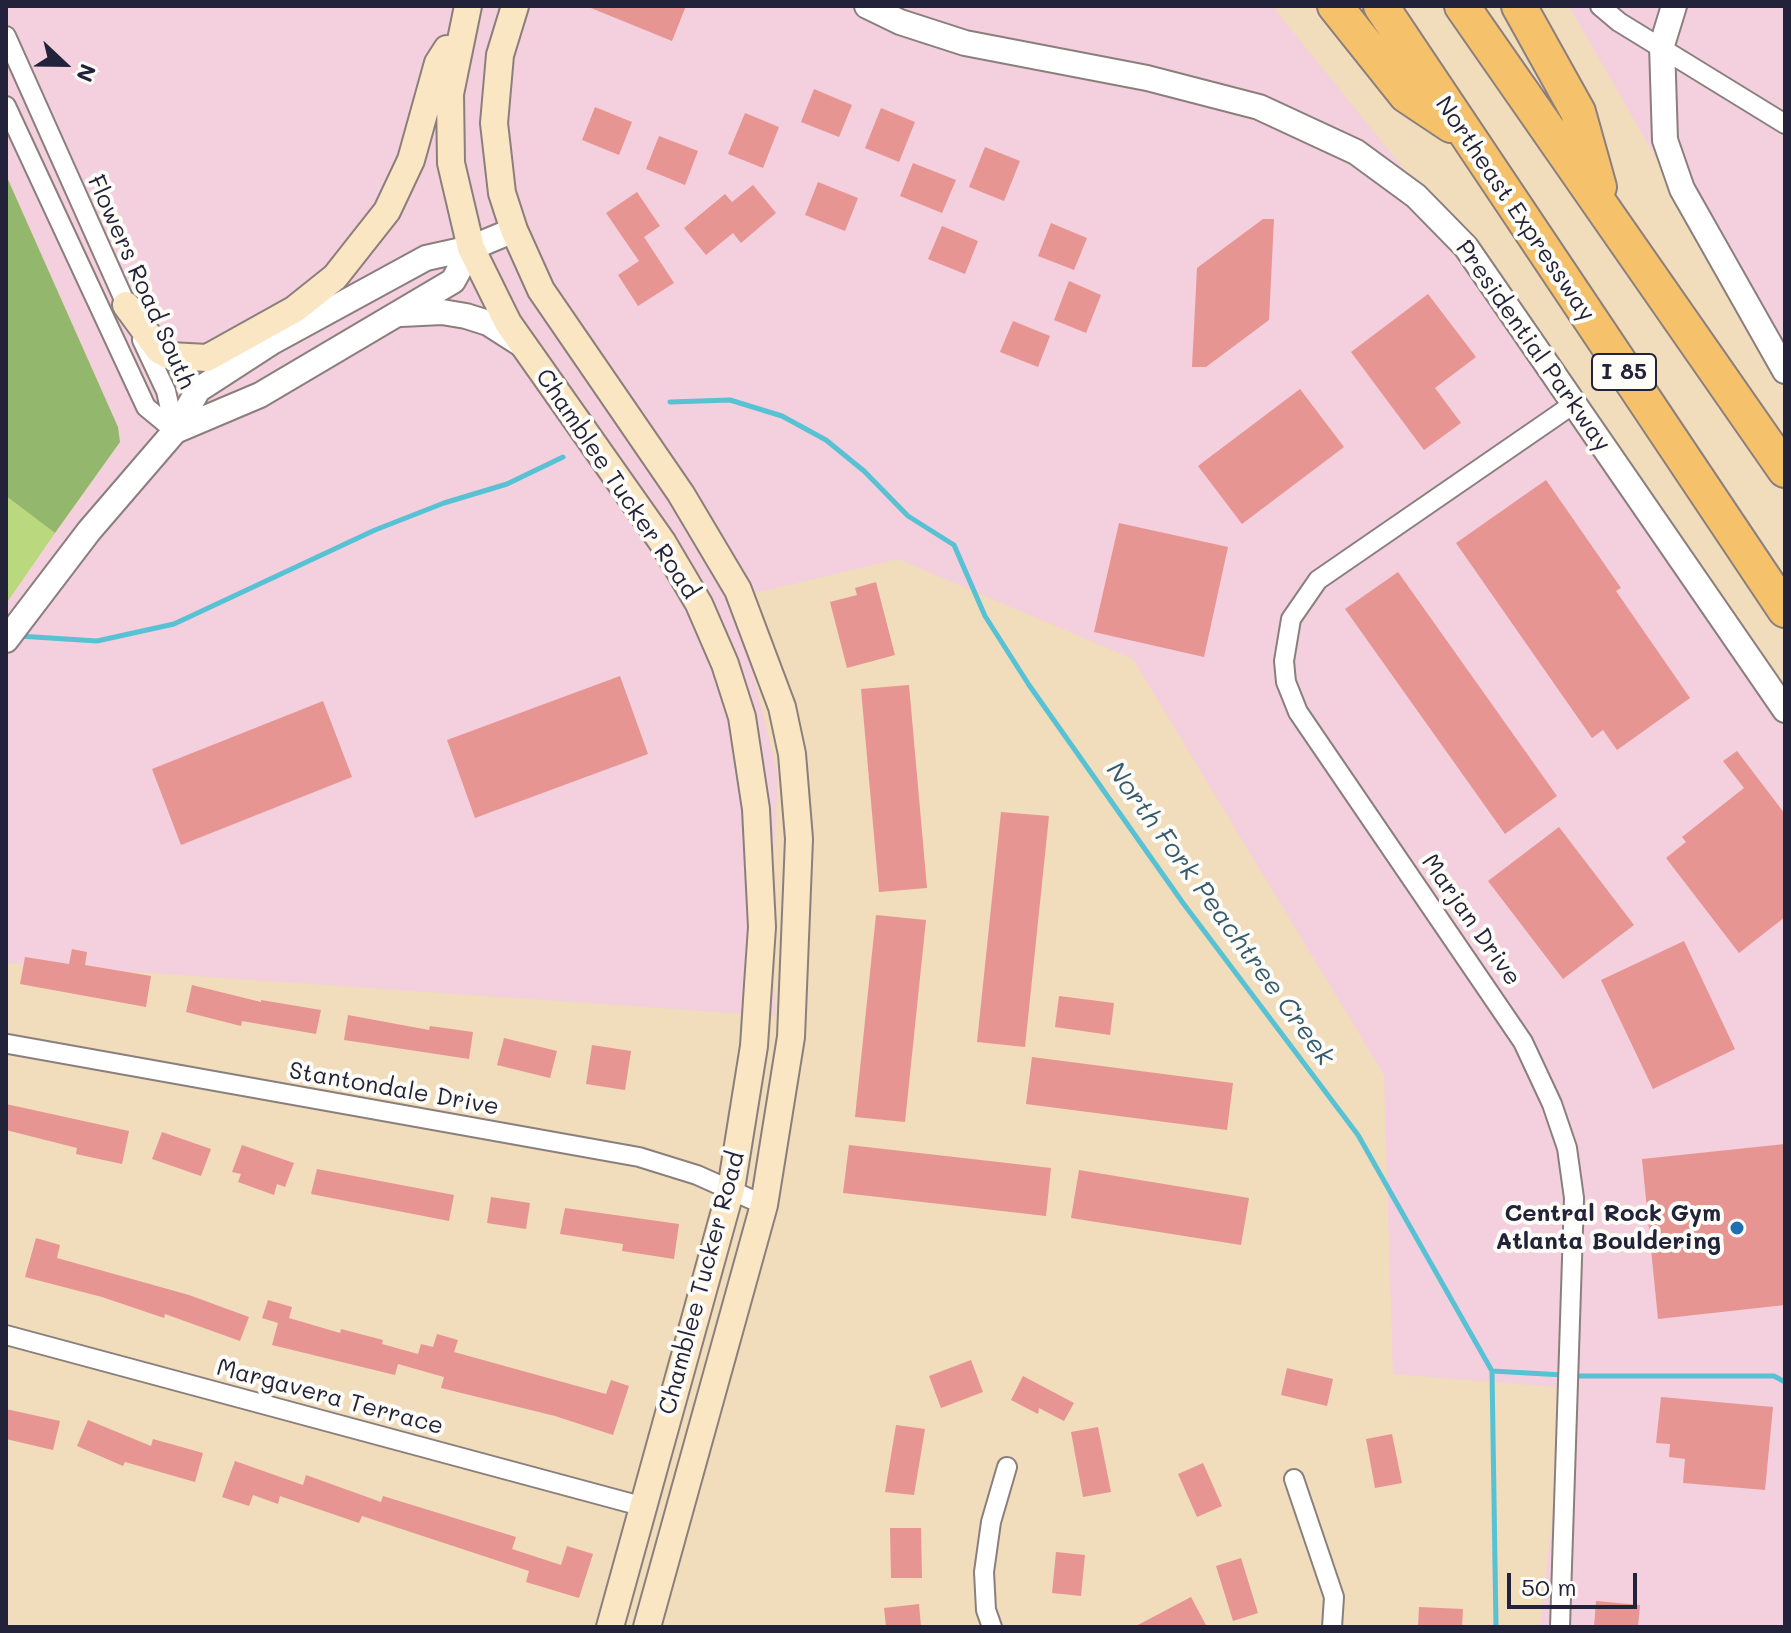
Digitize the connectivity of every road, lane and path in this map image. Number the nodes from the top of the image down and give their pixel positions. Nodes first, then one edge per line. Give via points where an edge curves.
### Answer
1 (515, 6) edge
2 (867, 6) edge
3 (1335, 6) edge
4 (1381, 6) edge
5 (1462, 6) edge
6 (1519, 6) edge
7 (1600, 6) edge
8 (1674, 6) edge
9 (464, 16) edge
10 (6, 36) edge
11 (1662, 45) junction
12 (6, 106) edge
13 (1785, 124) edge
14 (1463, 133) junction
15 (1605, 210) junction
16 (514, 230) junction
17 (471, 248) junction
18 (126, 305) junction
19 (398, 314) junction
20 (525, 347) junction
21 (1785, 371) edge
22 (1575, 403) junction
23 (175, 431) junction
24 (1785, 470) edge
25 (1785, 610) edge
26 (6, 640) edge
27 (1785, 710) edge
28 (8, 1044) dead end
29 (731, 1189) junction
30 (764, 1205) junction
31 (6, 1335) edge
32 (1007, 1467) dead end
33 (1294, 1479) dead end
34 (641, 1506) junction
35 (610, 1627) edge
36 (647, 1627) edge
37 (992, 1627) edge
38 (1332, 1627) edge
39 (1560, 1627) edge

1 - 16 main road, Chamblee Tucker Road via 500,55 494,123 502,193
2 - 22 street, Presidential Parkway via 965,43 1147,78 1259,107 1356,152 1416,196 1466,247
3 - 14 highway via 1406,95
4 - 14 highway, Northeast Expressway / I 85
5 - 15 highway
6 - 15 highway via 1578,112
7 - 11 street
8 - 11 street
9 - 17 main road, Chamblee Tucker Road via 450,94 451,163
9 - 18 main road via 438,63 411,160 387,211 335,277 275,322 207,358 170,356 159,350
10 - 18 street, Flowers Road South
11 - 13 street
11 - 21 street via 1665,140 1682,189
12 - 23 street, Flowers Road South via 148,411
14 - 25 highway, Northeast Expressway / I 85
15 - 24 highway
16 - 17 street
16 - 30 main road, Chamblee Tucker Road via 541,290 681,494 738,590 782,707 799,839 791,1037
17 - 19 street via 455,280
17 - 20 main road, Chamblee Tucker Road
17 - 23 street via 426,258 246,358 198,390
18 - 23 street, Flowers Road South via 166,391
19 - 20 street via 466,316 488,323
19 - 23 street via 260,395
20 - 29 main road, Chamblee Tucker Road via 692,592 742,717 756,809 762,927 754,1046
22 - 27 street, Presidential Parkway
22 - 39 street, Marjan Drive via 1318,580 1291,619 1284,661 1298,712 1523,1042 1567,1148 1574,1198
23 - 26 street
28 - 29 street, Stantondale Drive via 639,1157
29 - 30 street, Stantondale Drive
29 - 34 main road, Chamblee Tucker Road
30 - 36 main road, Chamblee Tucker Road
31 - 34 street, Margavera Terrace
32 - 37 street via 984,1572
33 - 38 street via 1334,1597
34 - 35 main road, Chamblee Tucker Road

